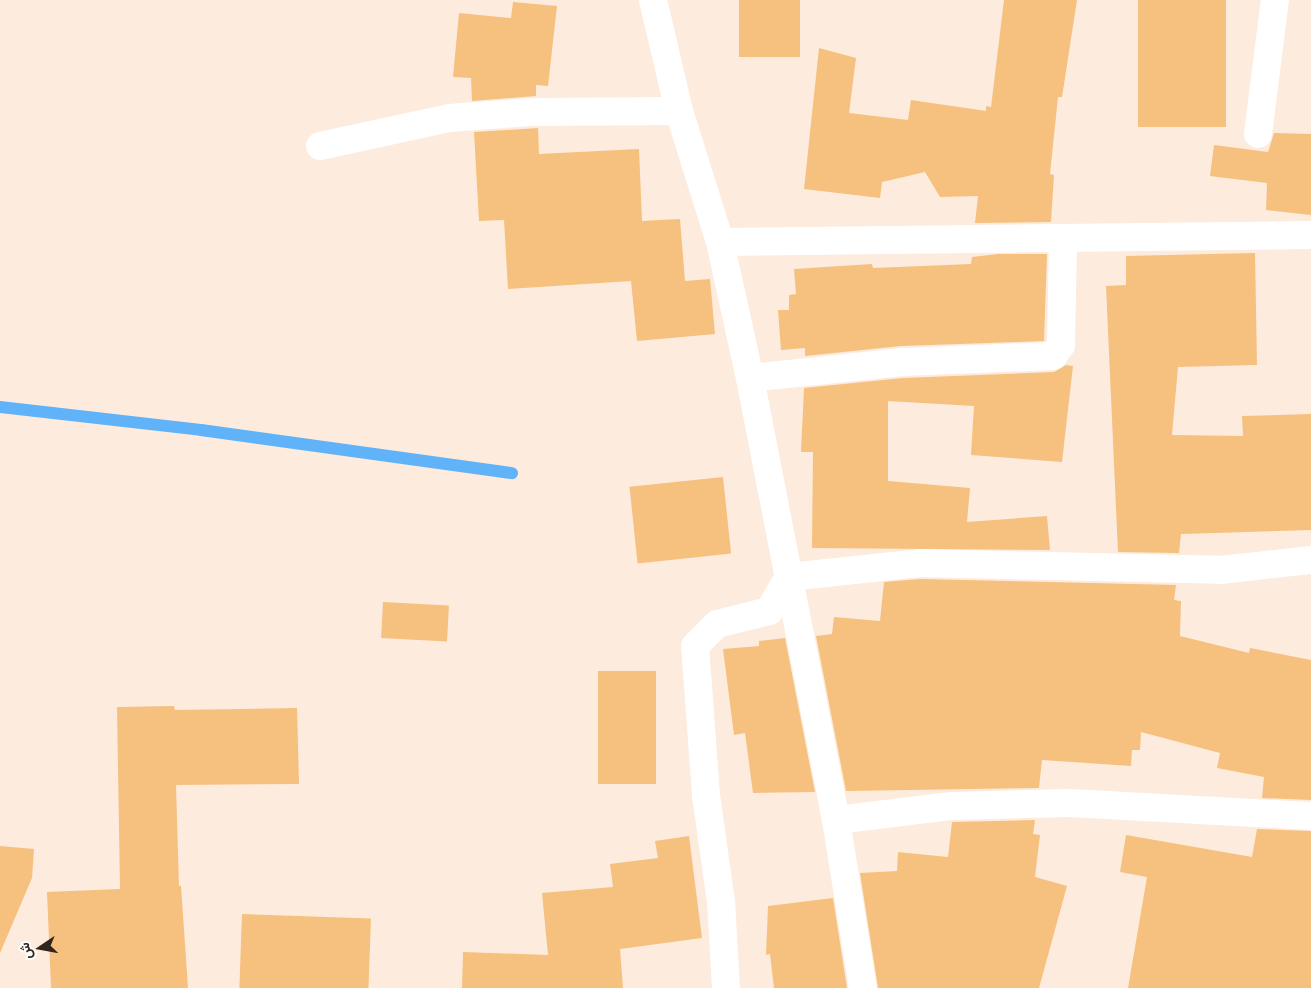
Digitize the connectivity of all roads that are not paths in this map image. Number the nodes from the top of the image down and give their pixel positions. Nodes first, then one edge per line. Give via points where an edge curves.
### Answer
1 (653, 0) edge
2 (1275, 0) edge
3 (679, 111) junction
4 (1258, 134) dead end
5 (320, 146) dead end
6 (1311, 235) edge
7 (1063, 239) junction
8 (720, 242) junction
9 (750, 378) junction
10 (1311, 560) edge
11 (789, 577) junction
12 (1311, 816) edge
13 (836, 820) junction
14 (726, 988) edge
15 (863, 988) edge

1 - 3 street
2 - 4 street
3 - 5 street via 530,112 449,118
3 - 8 street
6 - 7 street
7 - 8 street
7 - 9 street via 1061,345 1053,356 920,361
8 - 9 street
9 - 11 street
10 - 11 street via 1220,570 919,563
11 - 13 street
11 - 14 street via 769,611 717,624 695,646 706,795 721,902
12 - 13 street via 1070,803 952,806
13 - 15 street

